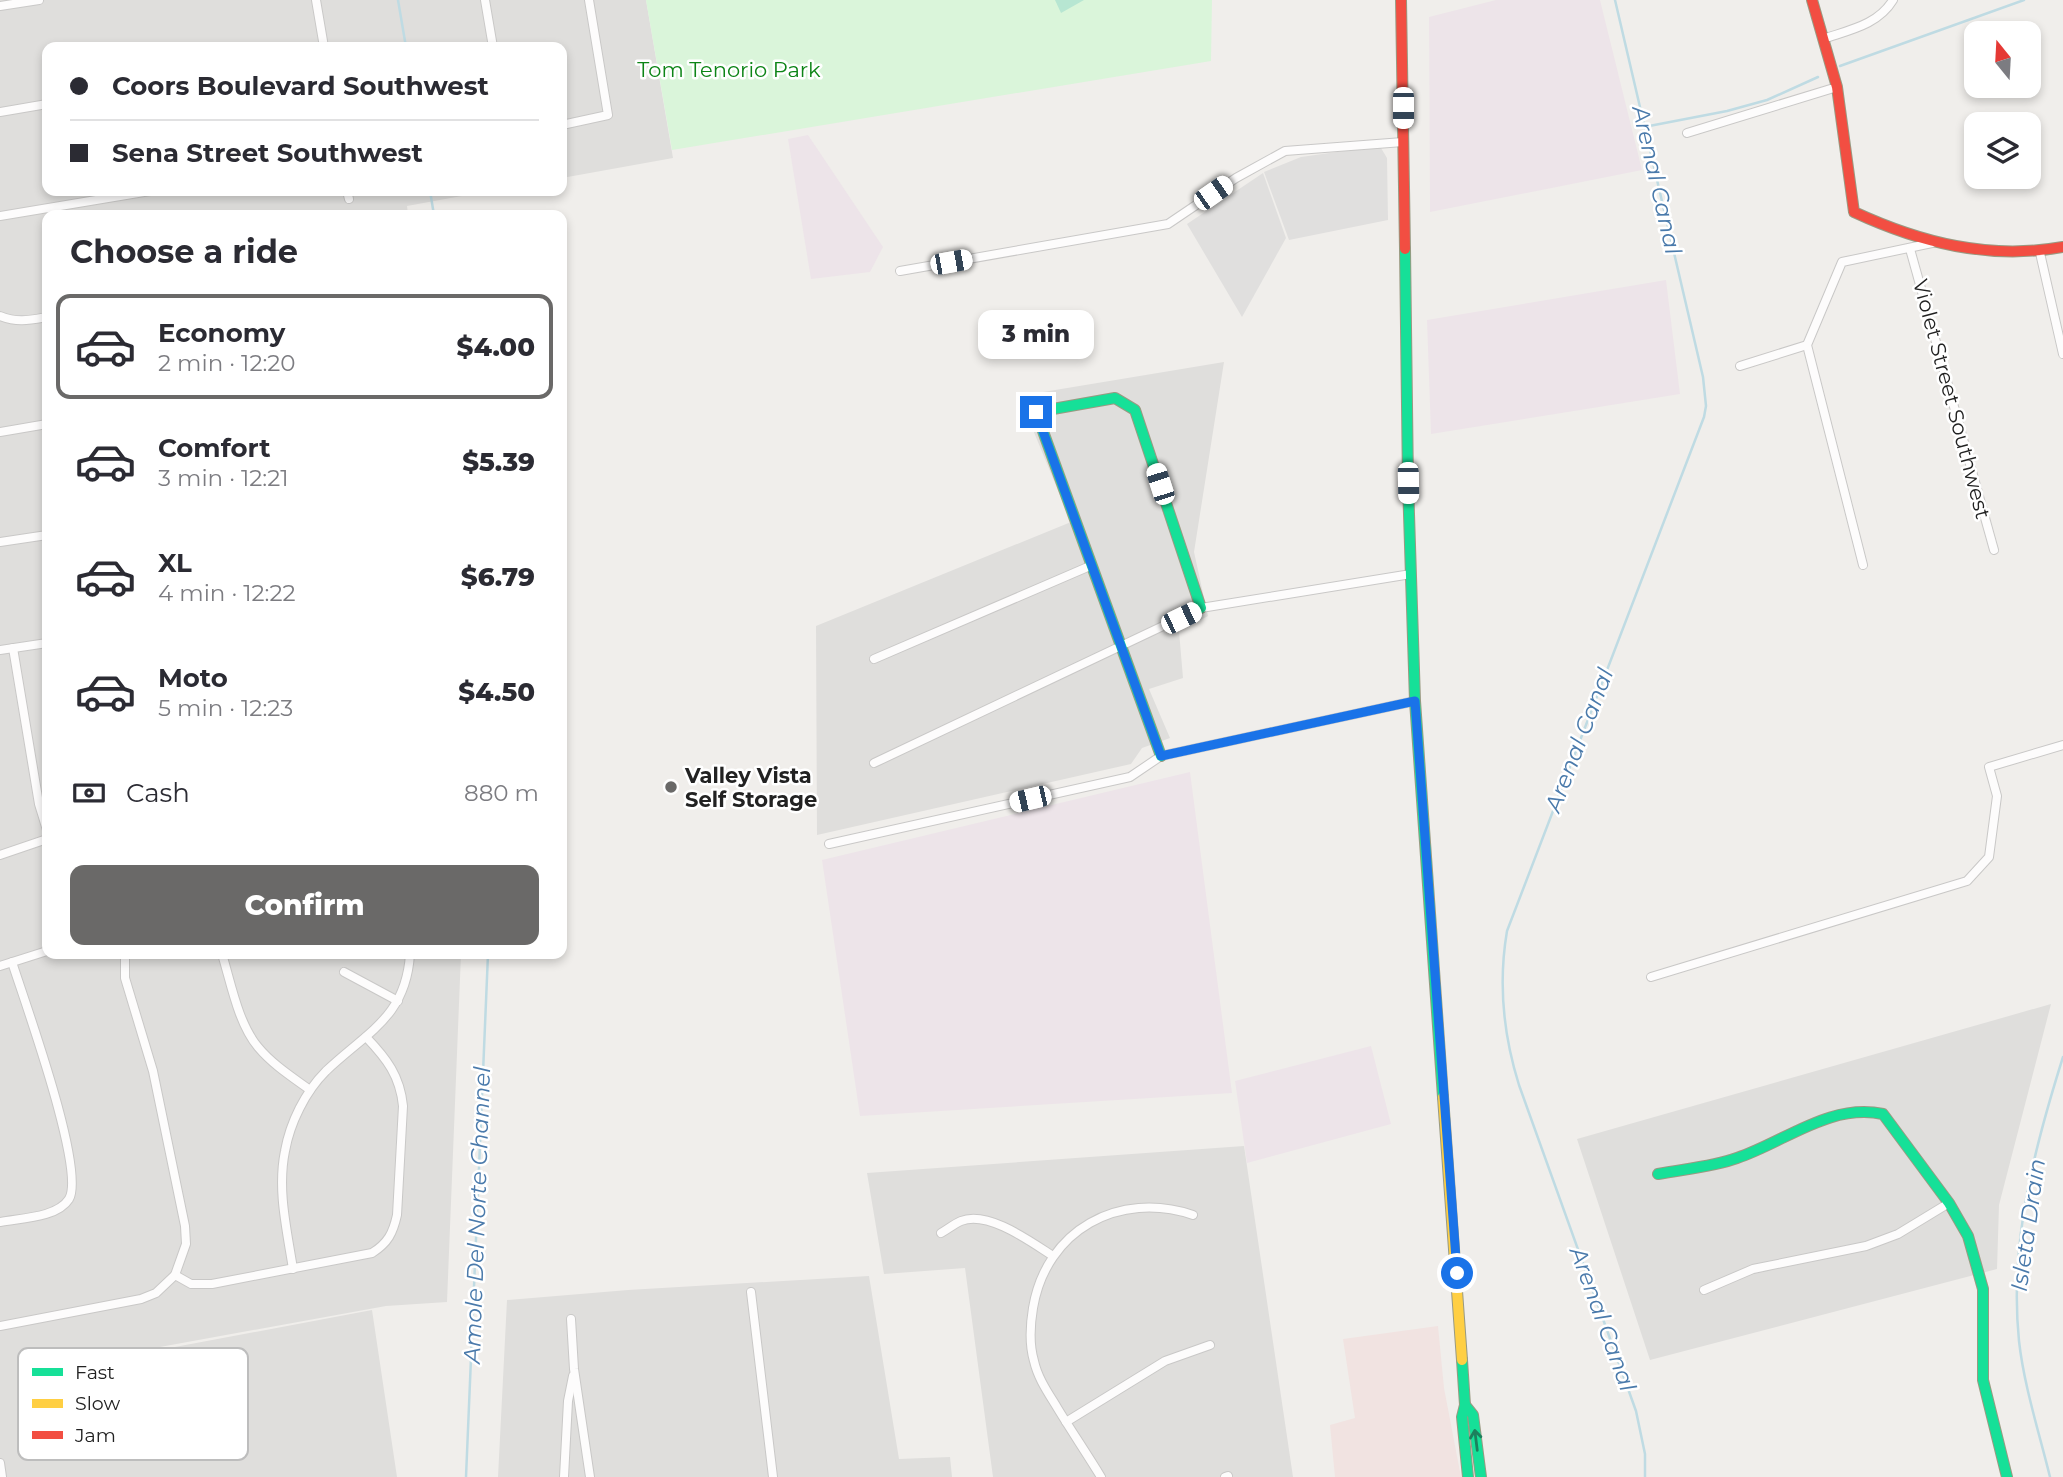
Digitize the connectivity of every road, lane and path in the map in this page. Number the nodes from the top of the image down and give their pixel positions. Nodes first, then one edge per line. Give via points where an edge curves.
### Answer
1 (39, 0) edge
2 (316, 0) edge
3 (485, 0) edge
4 (589, 0) edge
5 (1401, 0) edge
6 (1812, 0) edge
7 (1893, 0) edge
8 (0, 6) edge
9 (1823, 39) junction
10 (323, 42) edge
11 (492, 42) edge
12 (1837, 87) junction
13 (42, 105) edge
14 (0, 112) edge
15 (567, 124) edge
16 (1687, 134) dead end
17 (1403, 142) junction
18 (89, 196) edge
19 (0, 216) edge
20 (1934, 242) junction
21 (2063, 247) edge
22 (1910, 249) junction
23 (2040, 253) junction
24 (900, 271) dead end
25 (0, 316) edge
26 (42, 318) edge
27 (1807, 345) junction
28 (2063, 354) edge
29 (1740, 366) dead end
30 (42, 425) edge
31 (0, 432) edge
32 (42, 536) edge
33 (0, 542) edge
34 (1994, 550) dead end
35 (1863, 565) dead end
36 (1090, 566) junction
37 (1410, 574) junction
38 (1201, 608) junction
39 (42, 644) edge
40 (1122, 647) junction
41 (13, 648) junction
42 (0, 650) edge
43 (874, 659) dead end
44 (1415, 701) junction
45 (2063, 745) edge
46 (1161, 756) junction
47 (874, 763) dead end
48 (42, 814) edge
49 (42, 841) edge
50 (829, 845) dead end
51 (0, 855) edge
52 (42, 953) edge
53 (122, 959) edge
54 (224, 959) edge
55 (410, 959) edge
56 (12, 962) junction
57 (0, 966) edge
58 (344, 972) dead end
59 (1651, 977) dead end
60 (398, 1001) junction
61 (366, 1037) junction
62 (310, 1090) junction
63 (1658, 1174) dead end
64 (1949, 1203) junction
65 (1193, 1215) dead end
66 (0, 1222) edge
67 (942, 1233) dead end
68 (1054, 1256) junction
69 (293, 1269) junction
70 (175, 1275) junction
71 (1704, 1290) dead end
72 (751, 1292) dead end
73 (570, 1320) dead end
74 (0, 1326) edge
75 (1210, 1345) dead end
76 (574, 1369) junction
77 (1465, 1405) junction
78 (1066, 1422) junction
79 (0, 1463) edge
80 (2, 1477) edge
81 (564, 1477) edge
82 (590, 1477) edge
83 (774, 1477) edge
84 (1101, 1477) edge
85 (1468, 1477) edge
86 (1481, 1477) edge
87 (2007, 1477) edge

1 - 8 street
2 - 10 street
3 - 11 street
4 - 15 street via 608,115
5 - 17 street
6 - 9 street
7 - 9 street via 1875,20
9 - 12 street
12 - 16 street
12 - 20 street via 1854,212 1884,227
13 - 14 street
17 - 24 street via 1285,151 1168,224
17 - 37 street
18 - 19 street
20 - 22 street
20 - 23 street via 2000,254
21 - 23 street
22 - 27 street via 1842,262
22 - 34 street, Violet Street Southwest
23 - 28 street
25 - 26 street via 12,321
27 - 29 street
27 - 35 street
30 - 31 street
32 - 33 street
36 - 38 street via 1036,412 1115,398 1135,410
36 - 40 street
36 - 43 street
37 - 38 street
37 - 44 street
38 - 40 street
39 - 41 street
40 - 46 street
40 - 47 street
41 - 42 street
41 - 48 street
44 - 46 street
44 - 77 street
45 - 59 street via 1989,766 1997,796 1989,857 1967,881
46 - 50 street via 1130,777
49 - 51 street
52 - 56 street
53 - 70 street via 153,1071 186,1226 186,1244
54 - 62 street via 242,1017 257,1046
55 - 60 street via 408,978
56 - 57 street
56 - 66 street via 58,1111 73,1187 58,1209
58 - 60 street
60 - 61 street
61 - 62 street
61 - 69 street via 390,1064 401,1091 393,1231 385,1245 372,1253
62 - 69 street via 288,1138 282,1168
63 - 64 street via 1737,1158 1828,1119 1872,1110 1883,1114
64 - 71 street via 1898,1234 1753,1269
64 - 87 street via 1968,1236 1983,1289 1983,1380
65 - 68 street via 1160,1206 1105,1215 1073,1234
67 - 68 street via 961,1221 982,1221 1001,1225
68 - 78 street via 1035,1292 1030,1343 1041,1381
69 - 70 street via 212,1284 191,1284
70 - 74 street via 156,1293 141,1299
72 - 83 street
73 - 76 street
75 - 78 street via 1165,1361
76 - 81 street
76 - 82 street
77 - 85 street
86 -> 77 street via 1473,1415
78 - 84 street
79 - 80 street

